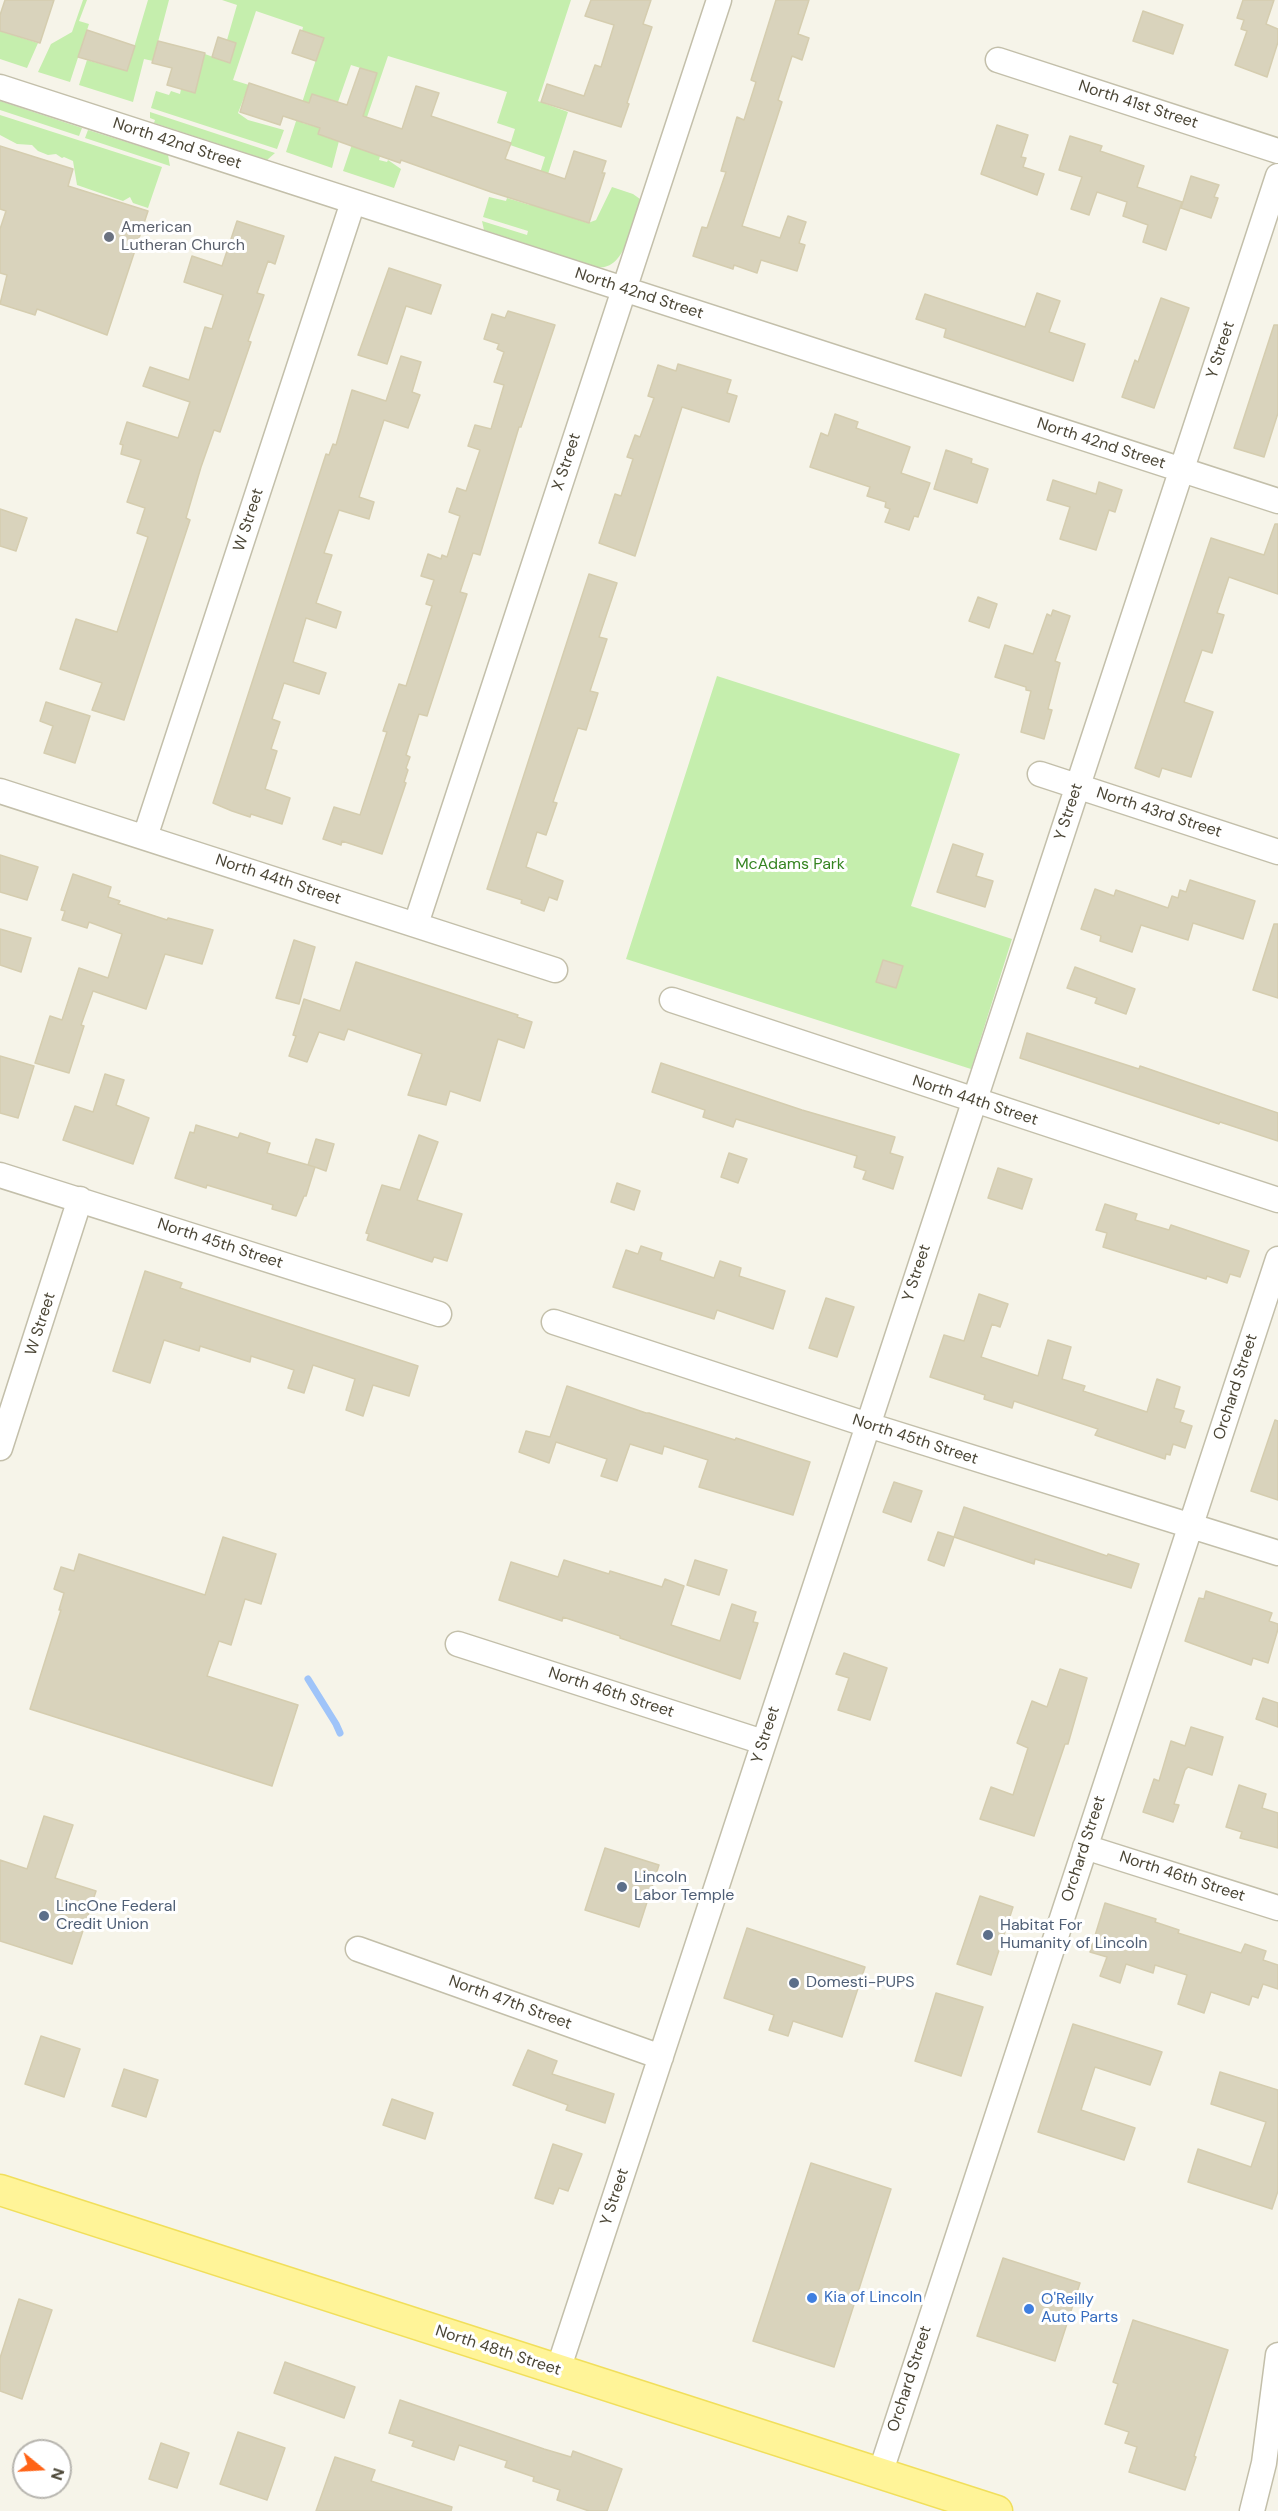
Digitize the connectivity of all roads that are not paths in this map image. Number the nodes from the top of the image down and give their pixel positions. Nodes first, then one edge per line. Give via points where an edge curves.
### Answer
1 (719, 0) edge
2 (998, 60) dead end
3 (0, 87) edge
4 (1278, 151) edge
5 (1278, 176) edge
6 (353, 202) junction
7 (624, 289) junction
8 (1181, 470) junction
9 (1278, 501) edge
10 (1040, 774) dead end
11 (1077, 787) junction
12 (0, 790) edge
13 (145, 837) junction
14 (1278, 852) edge
15 (416, 924) junction
16 (555, 970) dead end
17 (672, 999) dead end
18 (974, 1101) junction
19 (0, 1175) edge
20 (80, 1199) junction
21 (1278, 1200) edge
22 (1278, 1259) edge
23 (439, 1314) dead end
24 (554, 1322) dead end
25 (868, 1425) junction
26 (0, 1448) edge
27 (1190, 1526) junction
28 (1278, 1553) edge
29 (458, 1644) dead end
30 (764, 1742) junction
31 (1085, 1847) junction
32 (1278, 1908) edge
33 (358, 1949) dead end
34 (661, 2057) junction
35 (0, 2190) edge
36 (1278, 2355) edge
37 (558, 2370) junction
38 (880, 2474) junction
39 (997, 2511) edge
40 (1252, 2511) edge

1 - 7 street, X Street
2 - 4 street, North 41st Street
3 - 6 street, North 42nd Street
5 - 8 street, Y Street
6 - 7 street, North 42nd Street
6 - 13 street, W Street
7 - 8 street, North 42nd Street
7 - 15 street, X Street
8 - 9 street, North 42nd Street
8 - 11 street, Y Street
10 - 11 street, North 43rd Street
11 - 14 street, North 43rd Street
11 - 18 street, Y Street
12 - 13 street, North 44th Street
13 - 15 street, North 44th Street
15 - 16 street, North 44th Street
17 - 18 street, North 44th Street
18 - 21 street, North 44th Street
18 - 25 street, Y Street
19 - 20 street, North 45th Street
20 - 23 street, North 45th Street
20 - 26 street, W Street
22 - 27 street, Orchard Street
24 - 25 street, North 45th Street
25 - 27 street, North 45th Street
25 - 30 street, Y Street
27 - 28 street, North 45th Street
27 - 31 street, Orchard Street
29 - 30 street, North 46th Street
30 - 34 street, Y Street
31 - 32 street, North 46th Street
31 - 38 street, Orchard Street
33 - 34 street, North 47th Street
34 - 37 street, Y Street
35 - 37 main road, North 48th Street
36 - 40 street via 1264,2463
37 - 38 main road, North 48th Street
38 - 39 main road, North 48th Street

